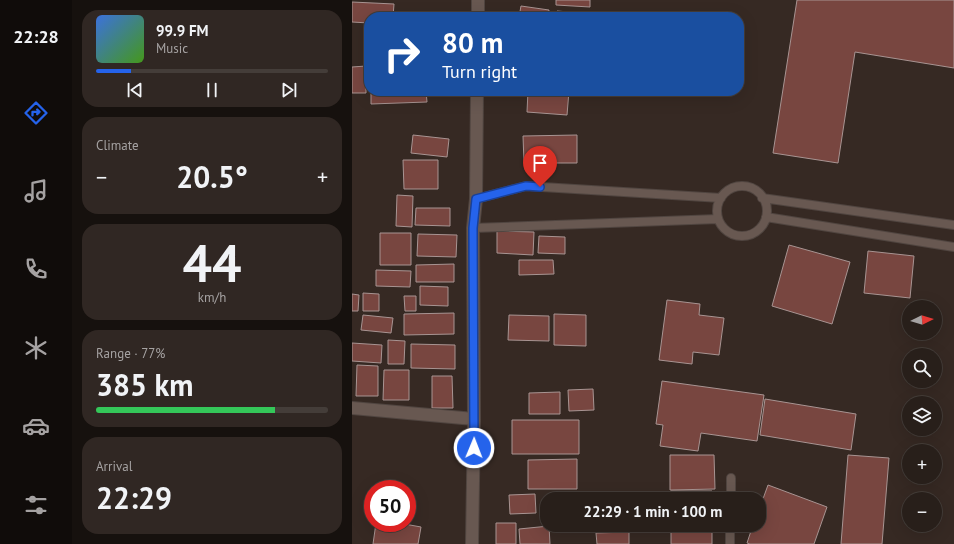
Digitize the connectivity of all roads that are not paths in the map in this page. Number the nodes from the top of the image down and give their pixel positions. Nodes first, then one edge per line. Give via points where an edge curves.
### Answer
1 (478, 0) edge
2 (478, 12) edge
3 (477, 96) edge
4 (721, 198) junction
5 (762, 198) junction
6 (476, 199) junction
7 (766, 217) junction
8 (718, 219) junction
9 (954, 225) edge
10 (473, 228) junction
11 (954, 247) edge
12 (352, 408) edge
13 (474, 420) junction
14 (731, 478) dead end
15 (731, 492) edge
16 (730, 532) edge
17 (472, 544) edge
18 (730, 544) edge

1 - 2 main road
3 - 6 main road
4 - 5 lane via 726,192 741,186 750,187
4 - 6 lane via 526,186
4 - 8 lane via 717,208
5 - 7 lane
5 - 9 lane
6 - 10 main road
7 - 8 lane via 760,228 743,236 730,233
7 - 11 lane
8 - 10 lane
10 - 13 main road
12 - 13 main road
13 - 17 main road
14 - 15 lane
16 - 18 lane

